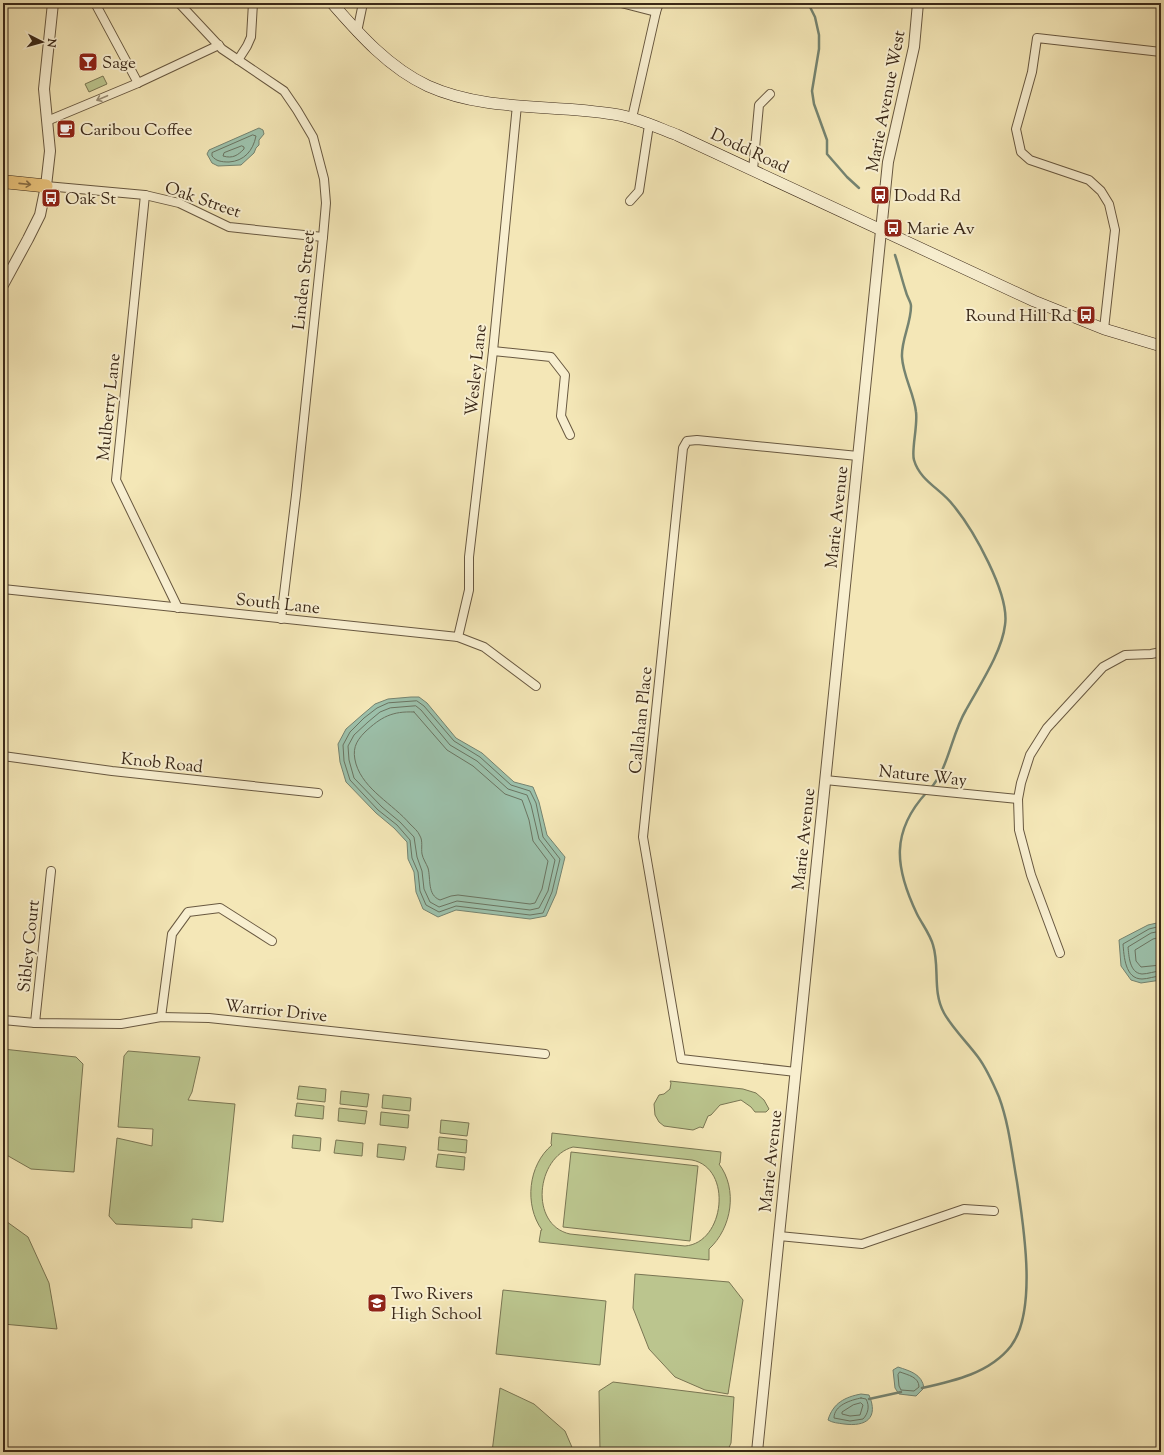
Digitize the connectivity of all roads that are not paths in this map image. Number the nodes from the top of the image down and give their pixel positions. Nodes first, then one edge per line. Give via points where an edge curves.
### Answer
1 (53, 3) edge
2 (95, 3) edge
3 (178, 3) edge
4 (253, 3) edge
5 (332, 3) edge
6 (363, 3) edge
7 (622, 3) edge
8 (659, 3) edge
9 (918, 3) edge
10 (656, 12) junction
11 (357, 32) junction
12 (219, 45) junction
13 (1161, 52) edge
14 (238, 60) junction
15 (138, 83) junction
16 (770, 94) dead end
17 (518, 106) junction
18 (632, 118) junction
19 (47, 121) junction
20 (650, 124) junction
21 (753, 170) junction
22 (3, 183) edge
23 (46, 186) junction
24 (145, 196) junction
25 (630, 202) dead end
26 (881, 229) junction
27 (323, 237) junction
28 (3, 285) edge
29 (1104, 329) junction
30 (1161, 346) edge
31 (493, 351) junction
32 (570, 435) dead end
33 (858, 456) junction
34 (3, 589) edge
35 (178, 608) junction
36 (281, 619) junction
37 (458, 637) junction
38 (1161, 652) edge
39 (536, 686) dead end
40 (3, 756) edge
41 (825, 780) junction
42 (318, 793) dead end
43 (1018, 800) junction
44 (51, 871) dead end
45 (272, 941) dead end
46 (1060, 954) dead end
47 (161, 1017) junction
48 (3, 1020) edge
49 (35, 1023) junction
50 (545, 1054) dead end
51 (796, 1072) junction
52 (994, 1211) dead end
53 (779, 1236) junction
54 (757, 1452) edge

1 - 19 street via 44,89
2 - 15 street
3 - 12 street, Linden Street
4 - 14 street via 251,37
5 - 11 main road, Dodd Road
6 - 11 street
7 - 10 street
8 - 10 street
9 - 26 street, Marie Avenue West via 914,47 888,162
10 - 18 street
11 - 17 main road, Dodd Road via 391,64 427,86 470,100
12 - 14 street, Linden Street
12 - 15 street
13 - 29 street via 1036,38 1032,72 1016,129 1021,152 1030,160 1089,180 1101,191 1109,204 1115,230
14 - 27 street, Linden Street via 284,91 313,137 324,179 326,203
15 -> 19 street
16 - 21 street via 759,105
17 - 18 main road, Dodd Road via 615,114
17 - 31 street, Wesley Lane
18 - 20 main road, Dodd Road
19 - 23 street via 50,151
20 - 21 main road, Dodd Road
20 - 25 street via 639,190
21 - 26 main road, Dodd Road
22 -> 23 highway
23 - 24 street, Oak Street
23 - 28 street via 40,215
24 - 27 street, Oak Street via 179,204 229,227
24 - 35 street, Mulberry Lane via 116,480
26 - 29 main road, Dodd Road via 1034,301
26 - 33 street, Marie Avenue
27 - 36 street, Linden Street
29 - 30 main road, Dodd Road
31 - 32 street via 551,357 565,375 561,416
31 - 37 street, Wesley Lane via 469,558 469,590
33 - 41 street, Marie Avenue
33 - 51 street, Callahan Place via 687,441 683,448 646,805 643,837 681,1059
34 - 35 street, South Lane
35 - 36 street, South Lane
36 - 37 street, South Lane
37 - 39 street, South Lane via 484,647
38 - 43 street via 1125,655 1103,667 1047,728 1030,755
40 - 42 street, Knob Road via 112,771
41 - 43 street, Nature Way
41 - 51 street, Marie Avenue
43 - 46 street via 1019,830 1031,875
44 - 49 street, Sibley Court
45 - 47 street via 220,908 188,912 172,934
47 - 49 street, Warrior Drive via 121,1024
47 - 50 street, Warrior Drive via 209,1018
48 - 49 street, Warrior Drive
51 - 53 street, Marie Avenue
52 - 53 street via 964,1209 862,1244
53 - 54 street, Marie Avenue

